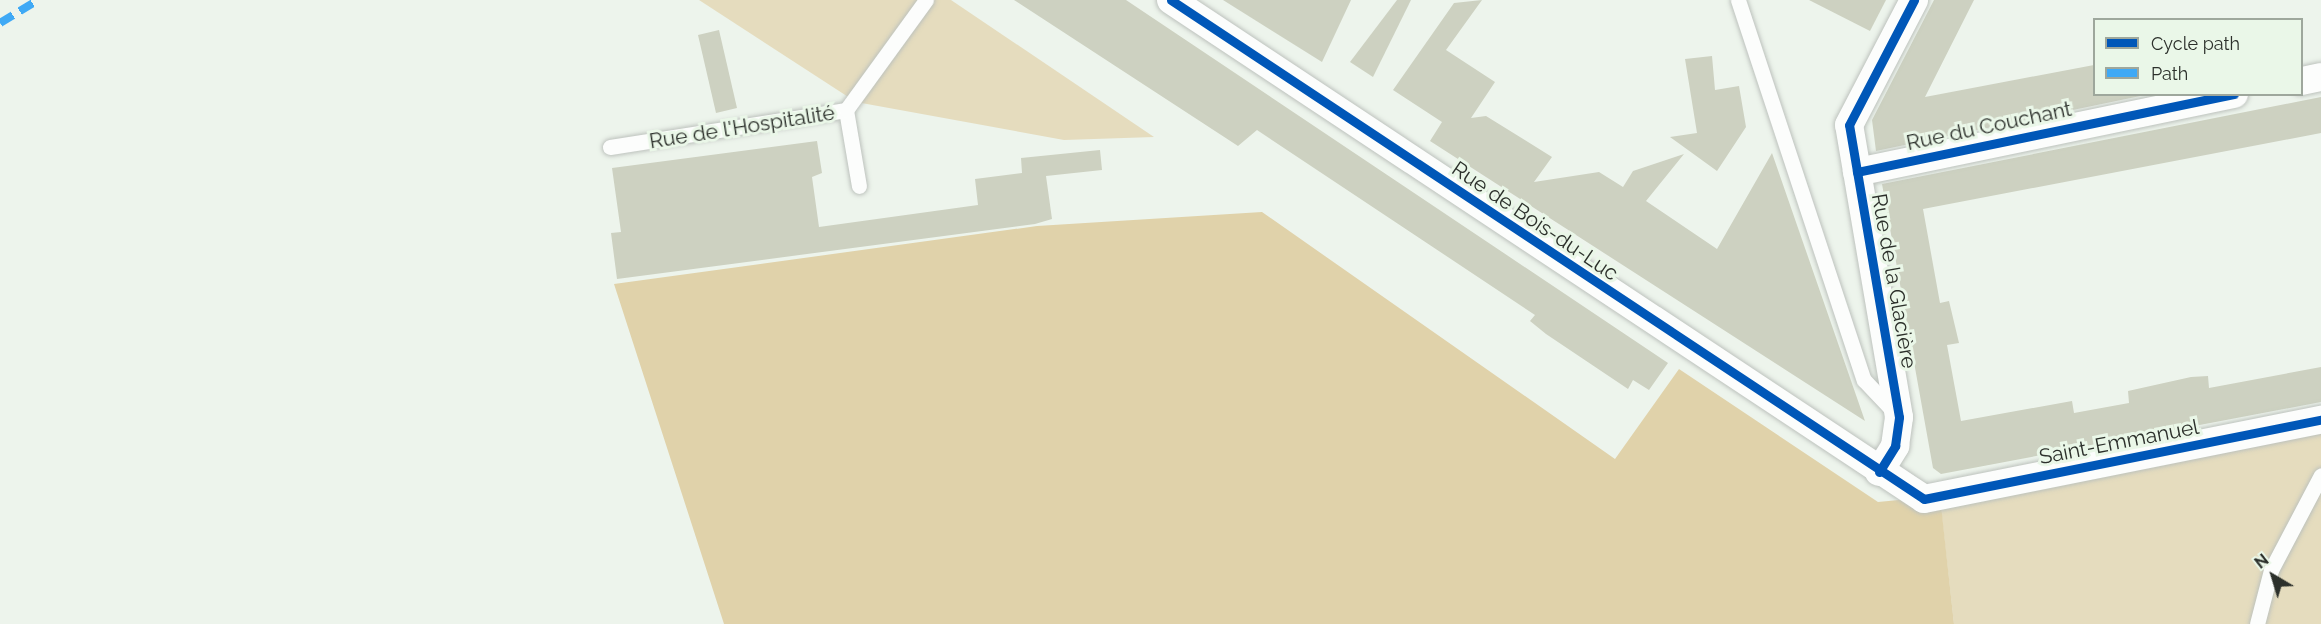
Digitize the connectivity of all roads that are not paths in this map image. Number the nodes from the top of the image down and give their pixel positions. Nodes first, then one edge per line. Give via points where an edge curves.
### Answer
1 (926, 0) edge
2 (1171, 0) edge
3 (1738, 0) edge
4 (1914, 0) edge
5 (2321, 77) edge
6 (2303, 81) edge
7 (2224, 96) edge
8 (846, 110) junction
9 (610, 147) dead end
10 (1857, 172) junction
11 (859, 186) dead end
12 (1899, 417) junction
13 (2321, 420) edge
14 (1879, 472) junction
15 (2321, 475) edge
16 (1924, 499) joint
17 (2257, 624) edge

1 - 8 lane, Rue de l'Hospitalité
2 - 14 street, Rue de Bois-du-Luc
3 - 12 lane, Rue de la Glacière via 1864,380
4 - 10 street, Rue de la Glacière via 1849,126
5 - 6 street
7 - 10 street, Rue du Couchant
8 - 9 lane, Rue de l'Hospitalité
8 - 11 lane
10 - 12 street, Rue de la Glacière
12 - 14 street, Rue de la Glacière via 1896,446
13 - 16 street, Saint-Emmanuel
14 - 16 street, Rue de Bois-du-Luc
15 - 17 lane via 2271,570

